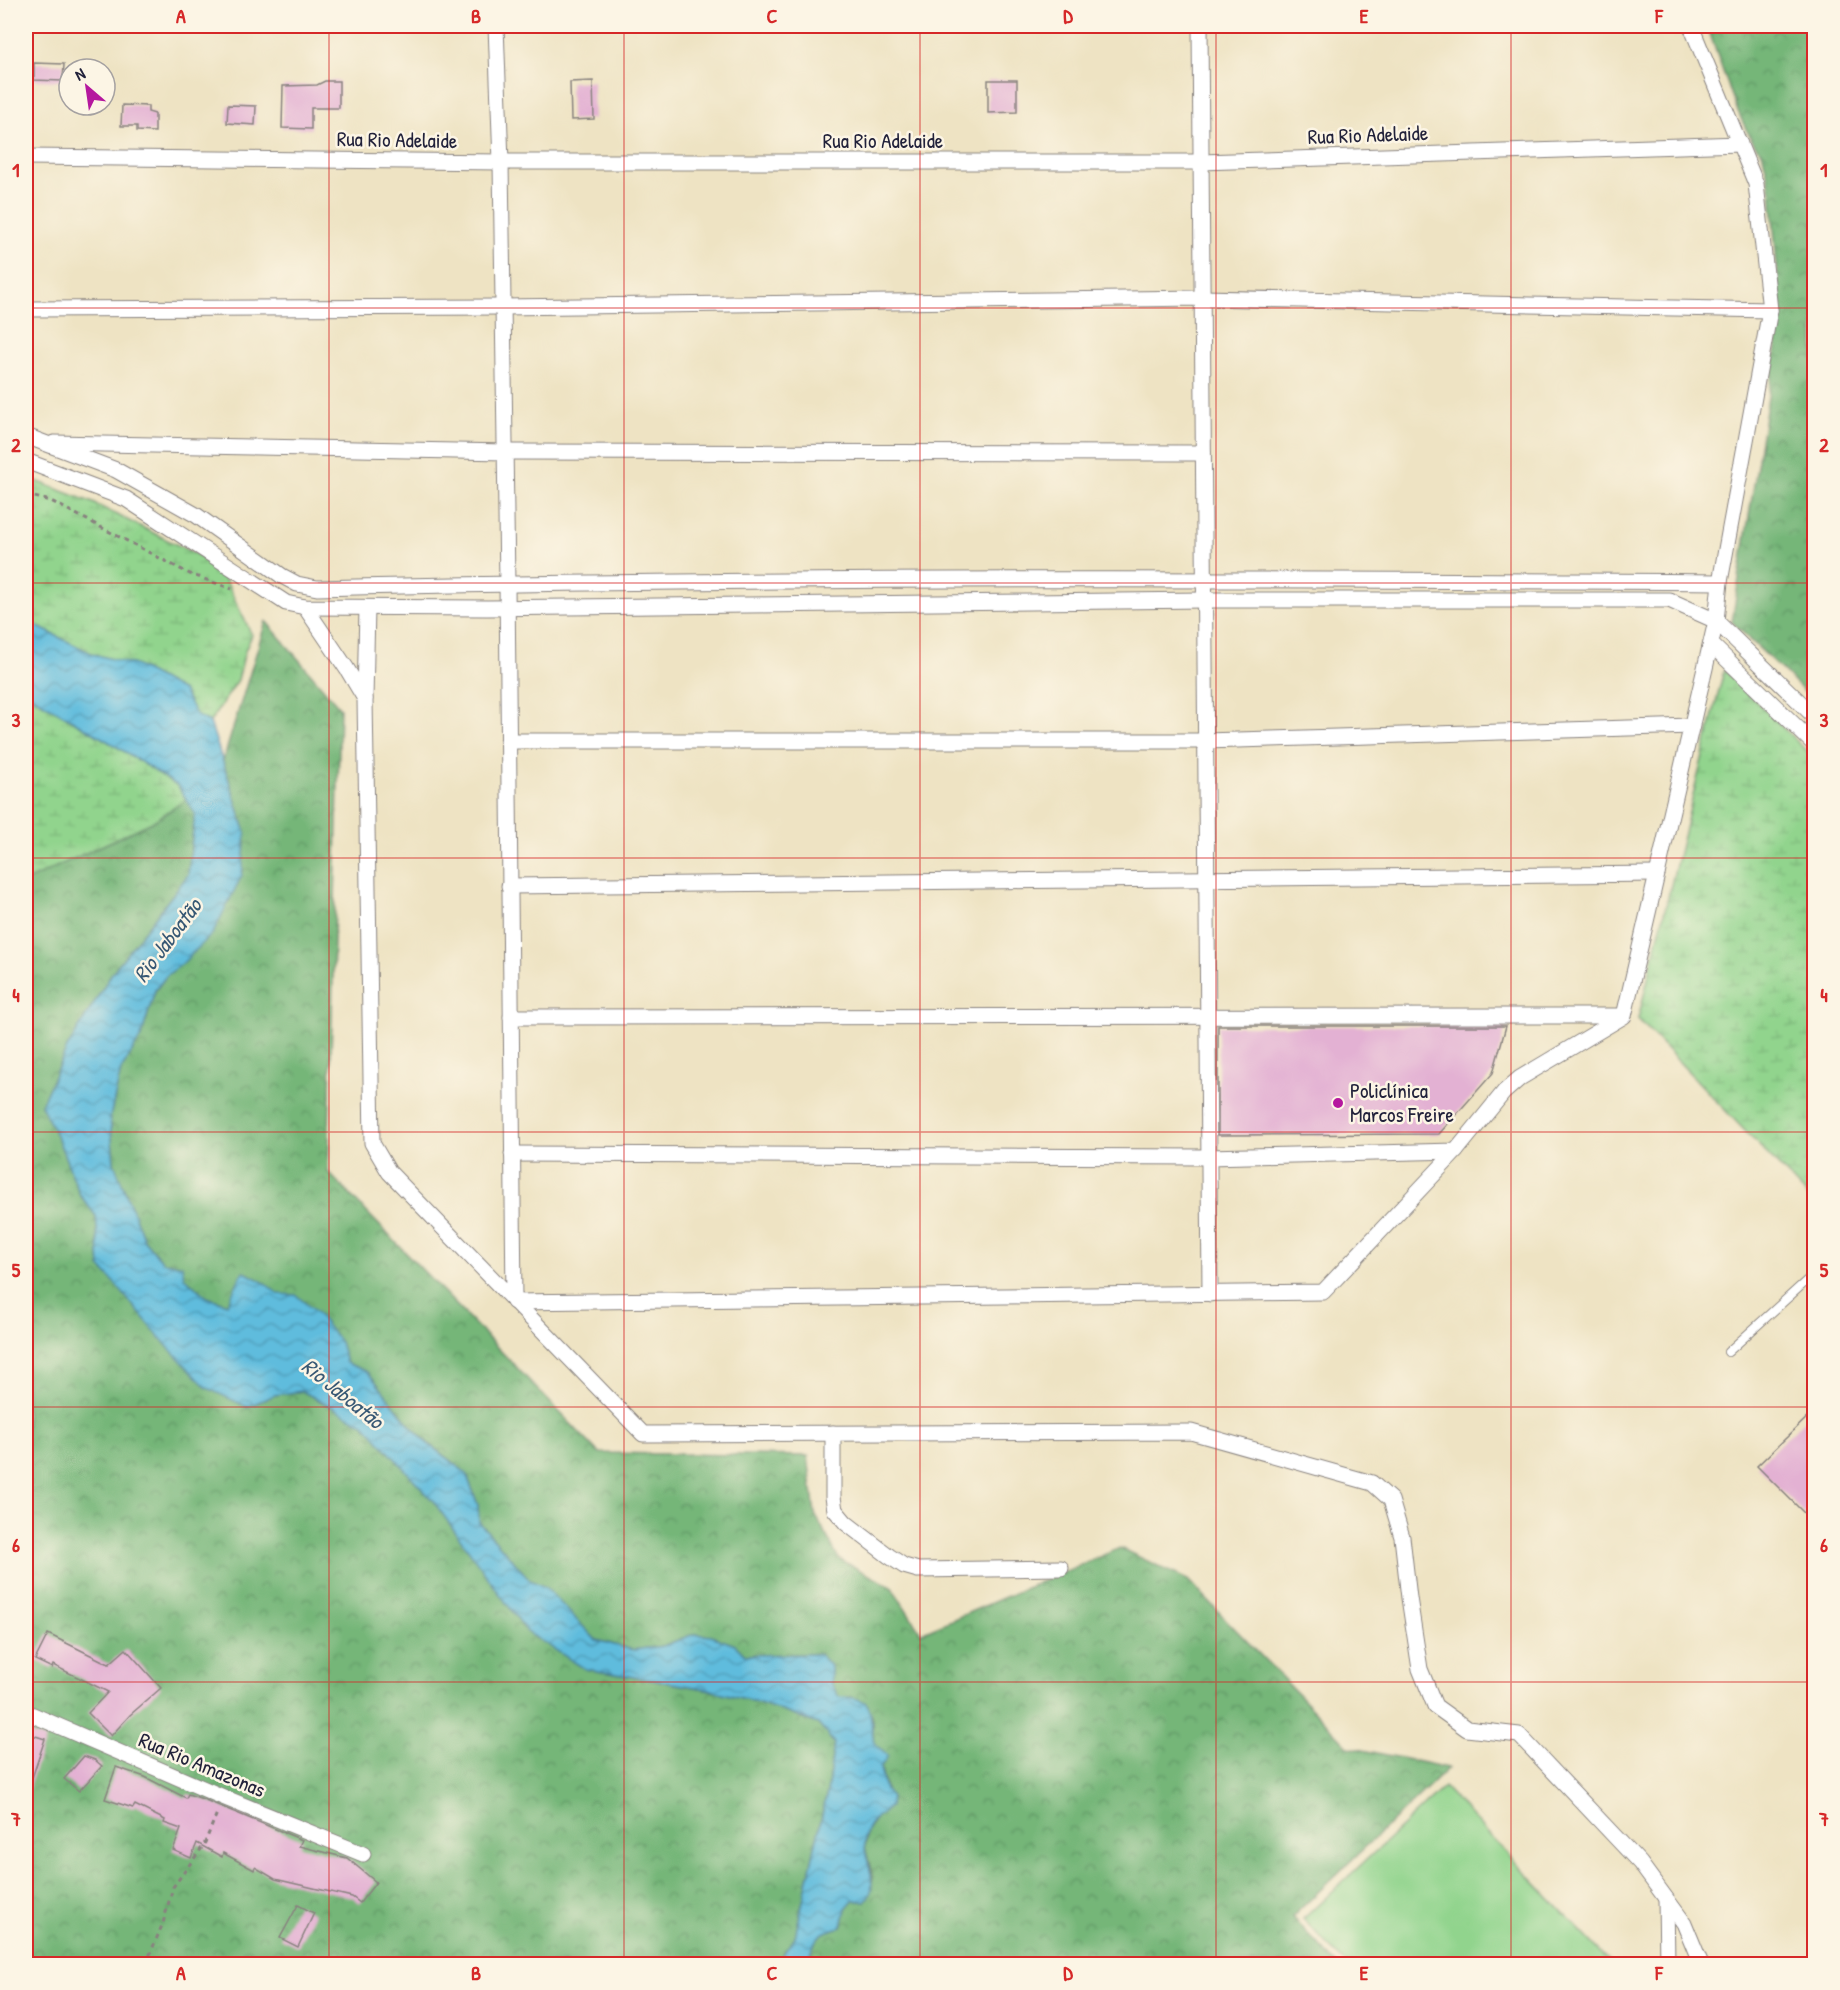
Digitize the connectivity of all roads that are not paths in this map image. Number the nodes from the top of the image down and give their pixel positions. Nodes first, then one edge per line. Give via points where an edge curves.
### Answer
1 (496, 26) edge
2 (1200, 26) edge
3 (1691, 26) edge
4 (1740, 144) junction
5 (26, 157) edge
6 (501, 162) junction
7 (1201, 162) junction
8 (1202, 298) junction
9 (503, 307) junction
10 (26, 309) edge
11 (1770, 310) junction
12 (26, 436) edge
13 (44, 443) junction
14 (505, 452) junction
15 (1203, 453) junction
16 (26, 461) edge
17 (1204, 579) junction
18 (1720, 582) junction
19 (507, 584) junction
20 (1204, 600) junction
21 (305, 608) junction
22 (367, 608) junction
23 (506, 608) junction
24 (1716, 621) junction
25 (1711, 644) junction
26 (365, 699) junction
27 (1815, 716) edge
28 (1692, 726) junction
29 (508, 741) junction
30 (1205, 741) junction
31 (1815, 744) edge
32 (1657, 874) junction
33 (1206, 878) junction
34 (509, 886) junction
35 (1624, 1016) junction
36 (511, 1017) junction
37 (1207, 1017) junction
38 (1456, 1151) junction
39 (512, 1154) junction
40 (1208, 1156) junction
41 (1815, 1274) edge
42 (1210, 1294) junction
43 (514, 1302) junction
44 (1728, 1352) dead end
45 (833, 1433) junction
46 (1061, 1568) dead end
47 (26, 1712) edge
48 (363, 1854) dead end
49 (1666, 1899) junction
50 (1667, 1965) edge
51 (1701, 1965) edge

1 - 6 street
2 - 7 street
3 - 4 street
4 - 7 street, Rua Rio Adelaide
4 - 11 street via 1756,184
5 - 6 street, Rua Rio Adelaide
6 - 7 street, Rua Rio Adelaide
6 - 9 street
7 - 8 street
8 - 9 street
8 - 11 street
8 - 15 street
9 - 10 street
9 - 14 street
11 - 18 street
12 - 13 street
13 - 14 street
13 - 19 street via 116,470 196,515 297,584 317,588
14 - 15 street
14 - 19 street
15 - 17 street
16 - 21 street via 126,498 286,603
17 - 18 street
17 - 19 street
17 - 20 street
18 - 24 street
19 - 23 street
20 - 23 street
20 - 24 street via 1669,600
20 - 30 street
21 - 22 street
21 - 26 street
22 - 23 street
22 - 26 street
23 - 29 street
24 - 25 street
24 - 27 street
25 - 28 street
25 - 31 street
26 - 43 street via 372,1143 389,1172
28 - 30 street
28 - 32 street
29 - 30 street
29 - 34 street
30 - 33 street
32 - 33 street
32 - 35 street
33 - 34 street
33 - 37 street
34 - 36 street
35 - 37 street
35 - 38 street via 1520,1078
36 - 37 street
36 - 39 street
37 - 40 street
38 - 40 street
38 - 42 street via 1323,1292
39 - 40 street
39 - 43 street
40 - 42 street
41 - 44 lane
42 - 43 street
43 - 45 street via 643,1434
45 - 46 street via 835,1510 846,1523 904,1566 918,1570
45 - 49 street via 1191,1432 1372,1483 1391,1500 1402,1537 1420,1669 1435,1706 1467,1729 1519,1735 1640,1863
47 - 48 street, Rua Rio Amazonas
49 - 50 street
49 - 51 street via 1684,1923

